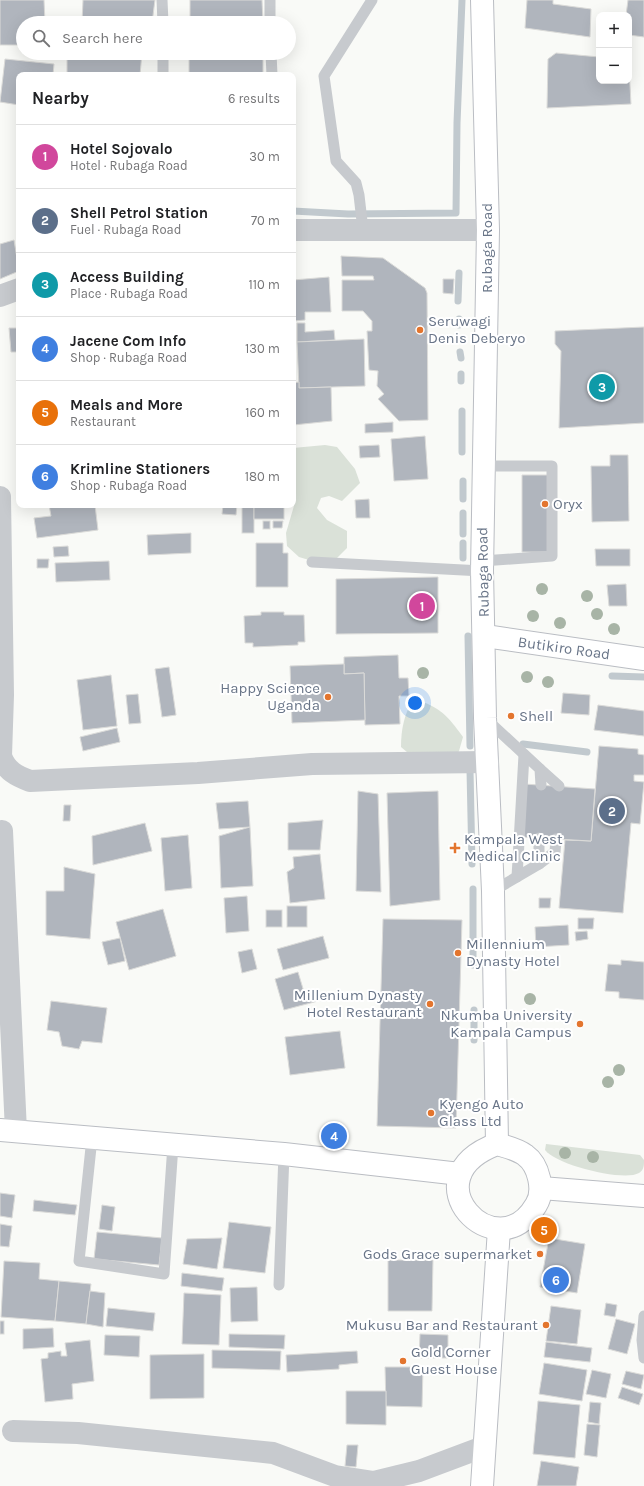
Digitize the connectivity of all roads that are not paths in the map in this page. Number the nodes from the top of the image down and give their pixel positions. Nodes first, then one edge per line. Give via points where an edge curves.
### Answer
1 (162, 0) edge
2 (270, 0) edge
3 (372, 0) edge
4 (482, 0) edge
5 (162, 16) edge
6 (270, 16) edge
7 (163, 60) edge
8 (271, 60) edge
9 (163, 72) edge
10 (272, 72) edge
11 (296, 230) edge
12 (363, 230) junction
13 (488, 230) junction
14 (16, 290) edge
15 (0, 296) edge
16 (484, 466) junction
17 (0, 498) edge
18 (312, 562) dead end
19 (482, 566) junction
20 (484, 636) junction
21 (644, 659) edge
22 (485, 718) junction
23 (524, 755) junction
24 (488, 762) junction
25 (540, 768) junction
26 (541, 785) dead end
27 (559, 786) dead end
28 (2, 831) dead end
29 (539, 838) dead end
30 (556, 839) dead end
31 (539, 864) junction
32 (518, 877) junction
33 (493, 892) junction
34 (8, 1131) edge
35 (92, 1138) junction
36 (173, 1144) junction
37 (497, 1144) junction
38 (284, 1154) junction
39 (460, 1174) junction
40 (541, 1188) junction
41 (644, 1196) edge
42 (499, 1229) junction
43 (279, 1285) dead end
44 (644, 1316) edge
45 (644, 1358) edge
46 (14, 1431) dead end
47 (483, 1447) junction
48 (372, 1484) edge
49 (482, 1486) edge

1 - 5 lane
2 - 6 lane
3 - 12 lane via 324,76 336,161 356,183
4 - 13 main road, Rubaga Road
7 - 9 lane
8 - 10 lane
11 - 12 street
12 - 13 street
13 - 16 main road, Rubaga Road
14 - 15 street
16 - 19 main road, Rubaga Road
16 - 19 lane via 552,466 552,556
17 - 24 street via 3,695 1,756 4,764 16,776 30,782 198,774 312,764
18 - 19 lane
19 - 20 main road, Rubaga Road
20 - 21 main road, Butikiro Road
20 - 22 main road, Rubaga Road
22 - 23 lane
22 - 24 main road, Rubaga Road
23 - 25 lane
23 - 32 lane
24 - 33 main road, Rubaga Road
25 - 26 lane
25 - 27 lane
28 - 34 street
29 - 31 lane
30 - 31 lane via 555,852
31 - 32 lane
32 - 33 lane
33 - 37 main road, Rubaga Road
34 - 35 main road
35 - 36 main road
35 - 36 lane via 79,1261 164,1274
36 - 38 main road
37 - 39 main road via 473,1156
37 - 40 main road via 527,1156 537,1171
38 - 39 main road
38 - 43 lane
39 - 42 main road via 458,1194 466,1212 482,1225
40 - 41 main road
40 - 42 main road via 537,1203 529,1216 516,1225
42 - 47 main road
44 - 45 lane
46 - 48 street via 78,1433 273,1453 335,1476
47 - 48 street via 419,1471
47 - 49 main road

